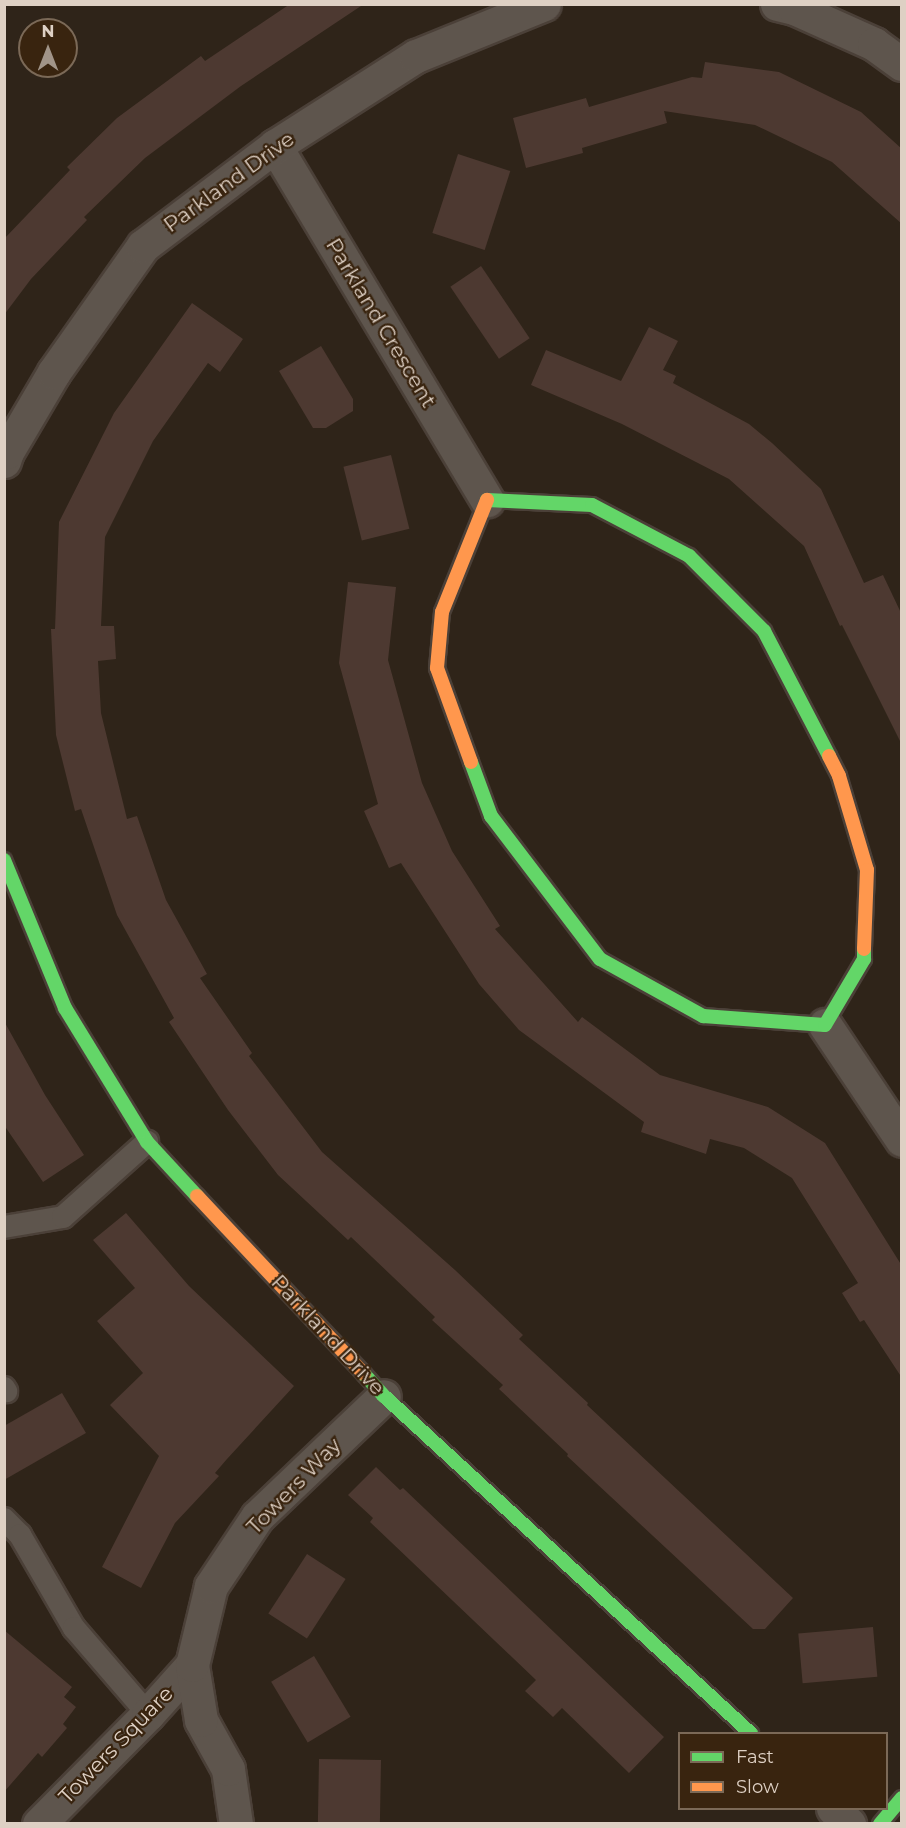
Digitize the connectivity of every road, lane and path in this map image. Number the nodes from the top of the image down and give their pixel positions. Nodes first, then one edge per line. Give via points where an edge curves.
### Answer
1 (544, 4) edge
2 (788, 6) edge
3 (902, 64) edge
4 (275, 146) junction
5 (4, 461) edge
6 (487, 500) junction
7 (4, 860) edge
8 (825, 1025) junction
9 (902, 1140) edge
10 (147, 1142) junction
11 (4, 1227) edge
12 (384, 1396) junction
13 (4, 1519) edge
14 (192, 1665) junction
15 (148, 1714) junction
16 (749, 1732) edge
17 (902, 1798) edge
18 (834, 1810) edge
19 (39, 1824) edge
20 (236, 1824) edge
21 (849, 1824) edge
22 (880, 1824) edge

1 - 4 street, Parkland Drive via 416,56
2 - 3 street via 874,44
4 - 5 street, Parkland Drive via 144,246 54,372
4 - 6 street, Parkland Crescent
6 - 8 street via 592,505 689,556 764,631 839,776 867,870 864,959
6 - 8 street via 442,612 437,668 491,816 600,959 703,1016
7 - 10 street, Parkland Drive via 65,1008
8 - 9 street
10 - 11 lane via 63,1217
10 - 12 street, Parkland Drive
12 - 14 street, Towers Way via 257,1517 211,1586
12 - 16 street, Parkland Drive
13 - 15 lane via 20,1535 74,1628
14 - 15 street, Towers Square
14 - 20 street, Towers Way via 201,1720 228,1769
15 - 19 street, Towers Square
17 - 22 street
18 - 21 street

